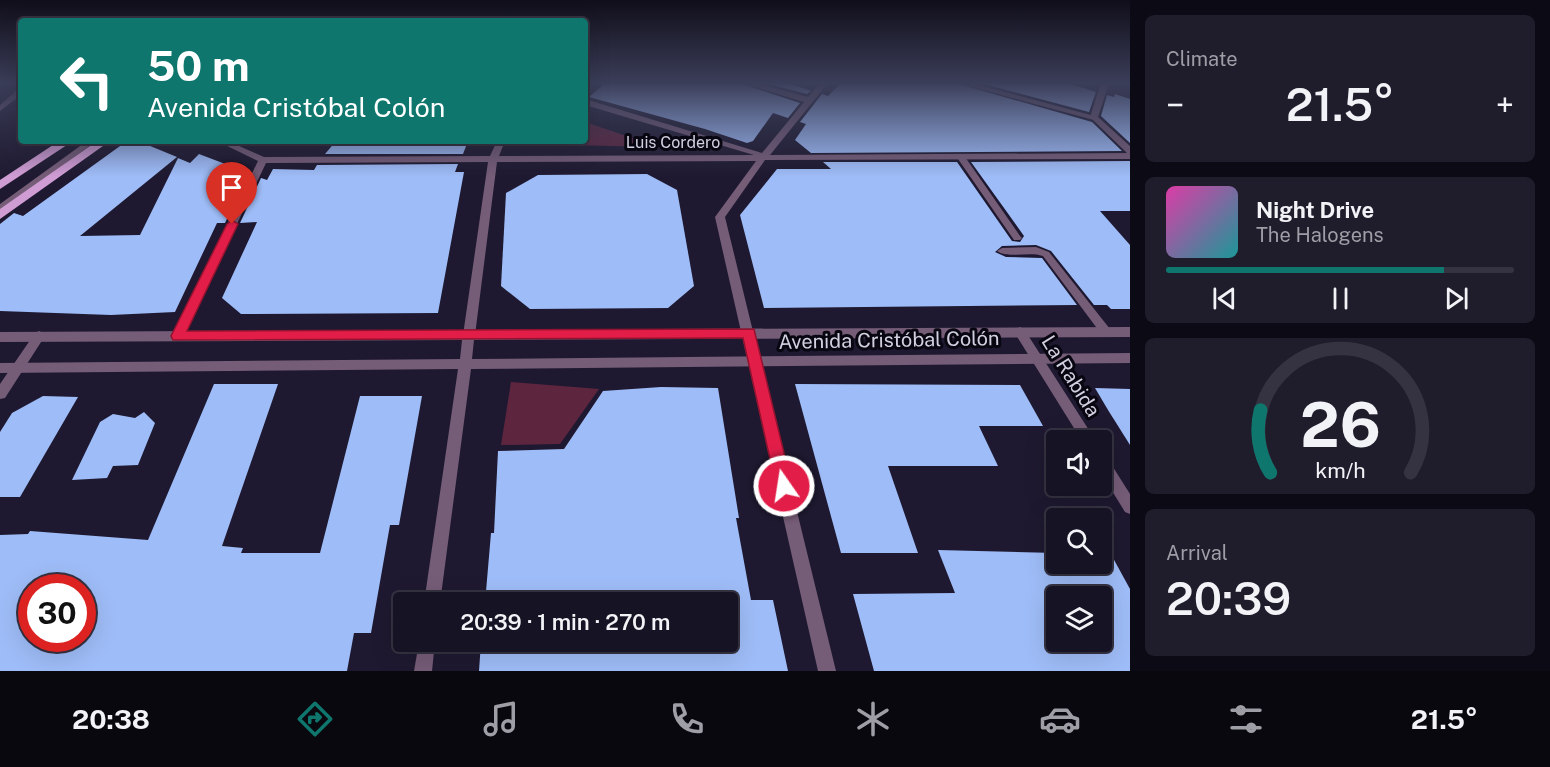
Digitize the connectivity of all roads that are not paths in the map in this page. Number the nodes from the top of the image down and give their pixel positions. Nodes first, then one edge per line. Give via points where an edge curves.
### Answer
1 (627, 114) edge
2 (797, 114) edge
3 (1083, 114) edge
4 (1094, 117) joint
5 (62, 144) edge
6 (82, 144) edge
7 (88, 144) edge
8 (100, 144) edge
9 (228, 144) edge
10 (500, 144) edge
11 (1130, 151) edge
12 (960, 156) junction
13 (1130, 156) edge
14 (763, 157) junction
15 (494, 158) junction
16 (263, 160) junction
17 (0, 185) edge
18 (0, 200) edge
19 (0, 208) edge
20 (0, 215) edge
21 (1017, 238) dead end
22 (1002, 251) dead end
23 (1020, 332) junction
24 (1106, 332) junction
25 (1130, 332) edge
26 (749, 333) junction
27 (469, 334) junction
28 (39, 336) junction
29 (178, 336) junction
30 (0, 337) edge
31 (1036, 358) junction
32 (1130, 358) edge
33 (755, 361) junction
34 (465, 363) junction
35 (0, 368) edge
36 (17, 368) junction
37 (0, 394) edge
38 (1082, 430) edge
39 (1112, 478) edge
40 (1130, 507) edge
41 (434, 592) edge
42 (426, 652) edge
43 (423, 671) edge
44 (827, 671) edge

1 - 14 street
2 - 14 street
3 - 4 street
4 - 11 street
5 - 17 main road
6 - 18 lane
7 - 19 lane
8 - 20 main road
9 - 16 street, Luis Cordero
10 - 15 street
12 - 13 street, Luis Cordero
12 - 14 street, Luis Cordero
12 - 21 lane
14 - 15 street, Luis Cordero
14 - 26 street via 720,217
15 - 16 street, Luis Cordero
15 - 27 street
16 - 29 street
22 - 24 lane via 1036,250 1046,255
23 - 24 street, Avenida Cristóbal Colón
23 - 26 street, Avenida Cristóbal Colón
23 - 31 street, La Rabida
24 - 25 street, Avenida Cristóbal Colón
26 - 27 street, Avenida Cristóbal Colón
26 - 33 street
27 - 29 street, Avenida Cristóbal Colón
27 - 34 street
28 - 29 street, Avenida Cristóbal Colón
28 - 30 street, Avenida Cristóbal Colón
28 - 36 street
31 - 32 street, Avenida Cristóbal Colón
31 - 33 street, Avenida Cristóbal Colón
31 - 38 street, La Rabida
33 - 34 street, Avenida Cristóbal Colón
33 - 44 street
34 - 36 street, Avenida Cristóbal Colón
34 - 41 street
35 - 36 street, Avenida Cristóbal Colón
36 - 37 street
39 - 40 street
42 - 43 street

